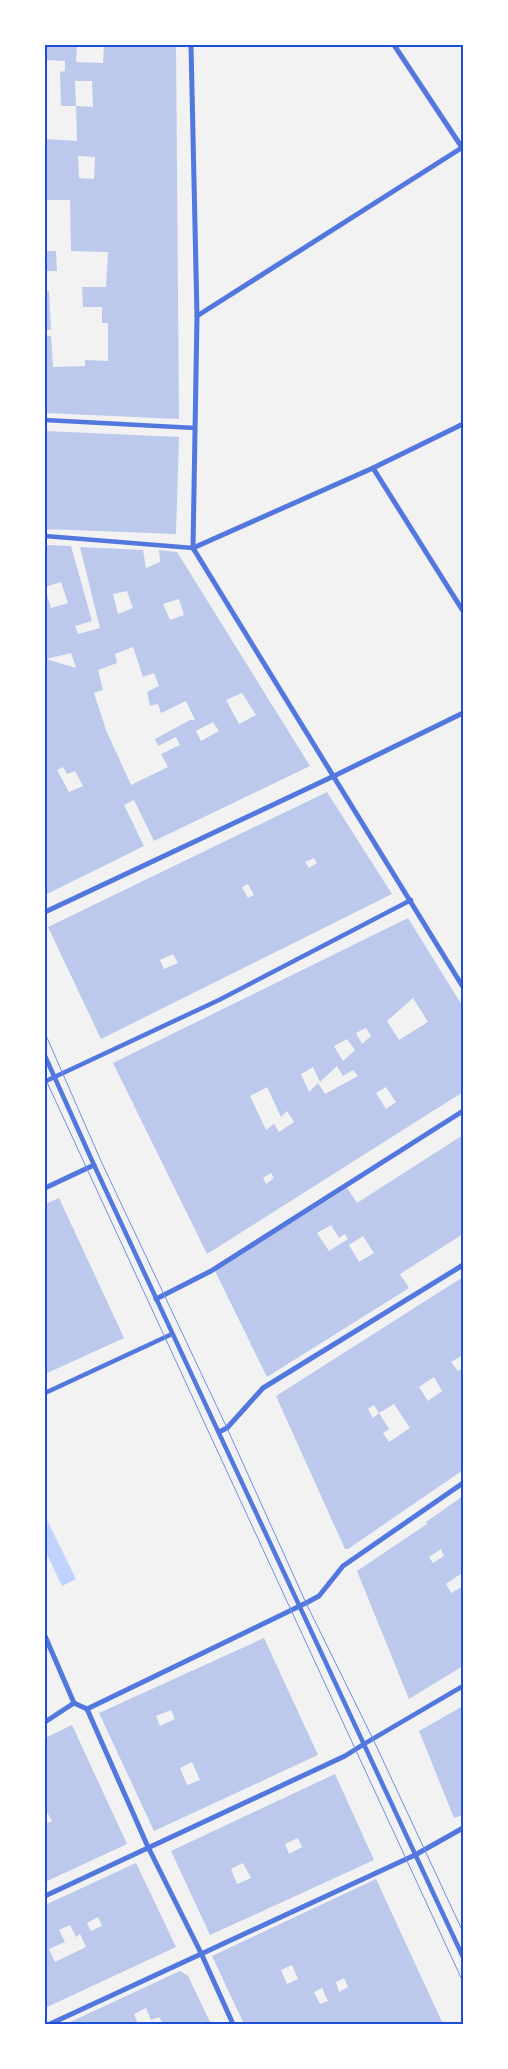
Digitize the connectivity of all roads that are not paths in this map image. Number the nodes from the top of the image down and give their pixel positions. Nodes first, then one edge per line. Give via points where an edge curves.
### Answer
1 (190, 45) edge
2 (394, 45) edge
3 (463, 148) edge
4 (197, 316) junction
5 (45, 420) edge
6 (463, 424) edge
7 (195, 428) junction
8 (373, 468) junction
9 (45, 536) edge
10 (193, 548) junction
11 (463, 611) edge
12 (463, 713) edge
13 (334, 776) junction
14 (411, 900) junction
15 (45, 912) edge
16 (463, 987) edge
17 (45, 1056) edge
18 (55, 1078) junction
19 (46, 1081) dead end
20 (463, 1111) edge
21 (94, 1165) junction
22 (45, 1188) edge
23 (463, 1265) edge
24 (156, 1300) junction
25 (172, 1334) junction
26 (45, 1393) edge
27 (219, 1432) junction
28 (463, 1483) edge
29 (299, 1608) junction
30 (45, 1636) edge
31 (463, 1686) edge
32 (74, 1703) junction
33 (87, 1709) junction
34 (45, 1722) edge
35 (364, 1744) junction
36 (463, 1828) edge
37 (148, 1847) junction
38 (415, 1855) junction
39 (45, 1896) edge
40 (201, 1953) junction
41 (463, 1957) edge
42 (50, 2024) edge
43 (233, 2024) edge

1 - 4 street
2 - 3 street
3 - 4 street
4 - 7 street
5 - 7 street
6 - 8 street
7 - 10 street
8 - 10 street
8 - 11 street
9 - 10 street
10 - 13 street
12 - 13 street
13 - 14 street
13 - 15 street
14 - 16 street
14 - 18 street via 220,1000
17 - 18 street
18 - 19 street
18 - 21 street
20 - 24 street via 211,1271
21 - 22 street
21 - 24 street
23 - 27 street via 263,1388 227,1428
24 - 25 street
25 - 26 street
25 - 27 street
27 - 29 street
28 - 29 street via 343,1566 318,1596
29 - 33 street
29 - 35 street
30 - 32 street
31 - 35 street
32 - 33 street
32 - 34 street
33 - 37 street
35 - 37 street via 345,1756
35 - 38 street
36 - 38 street
37 - 39 street
37 - 40 street
38 - 40 street
38 - 41 street
40 - 42 street
40 - 43 street

